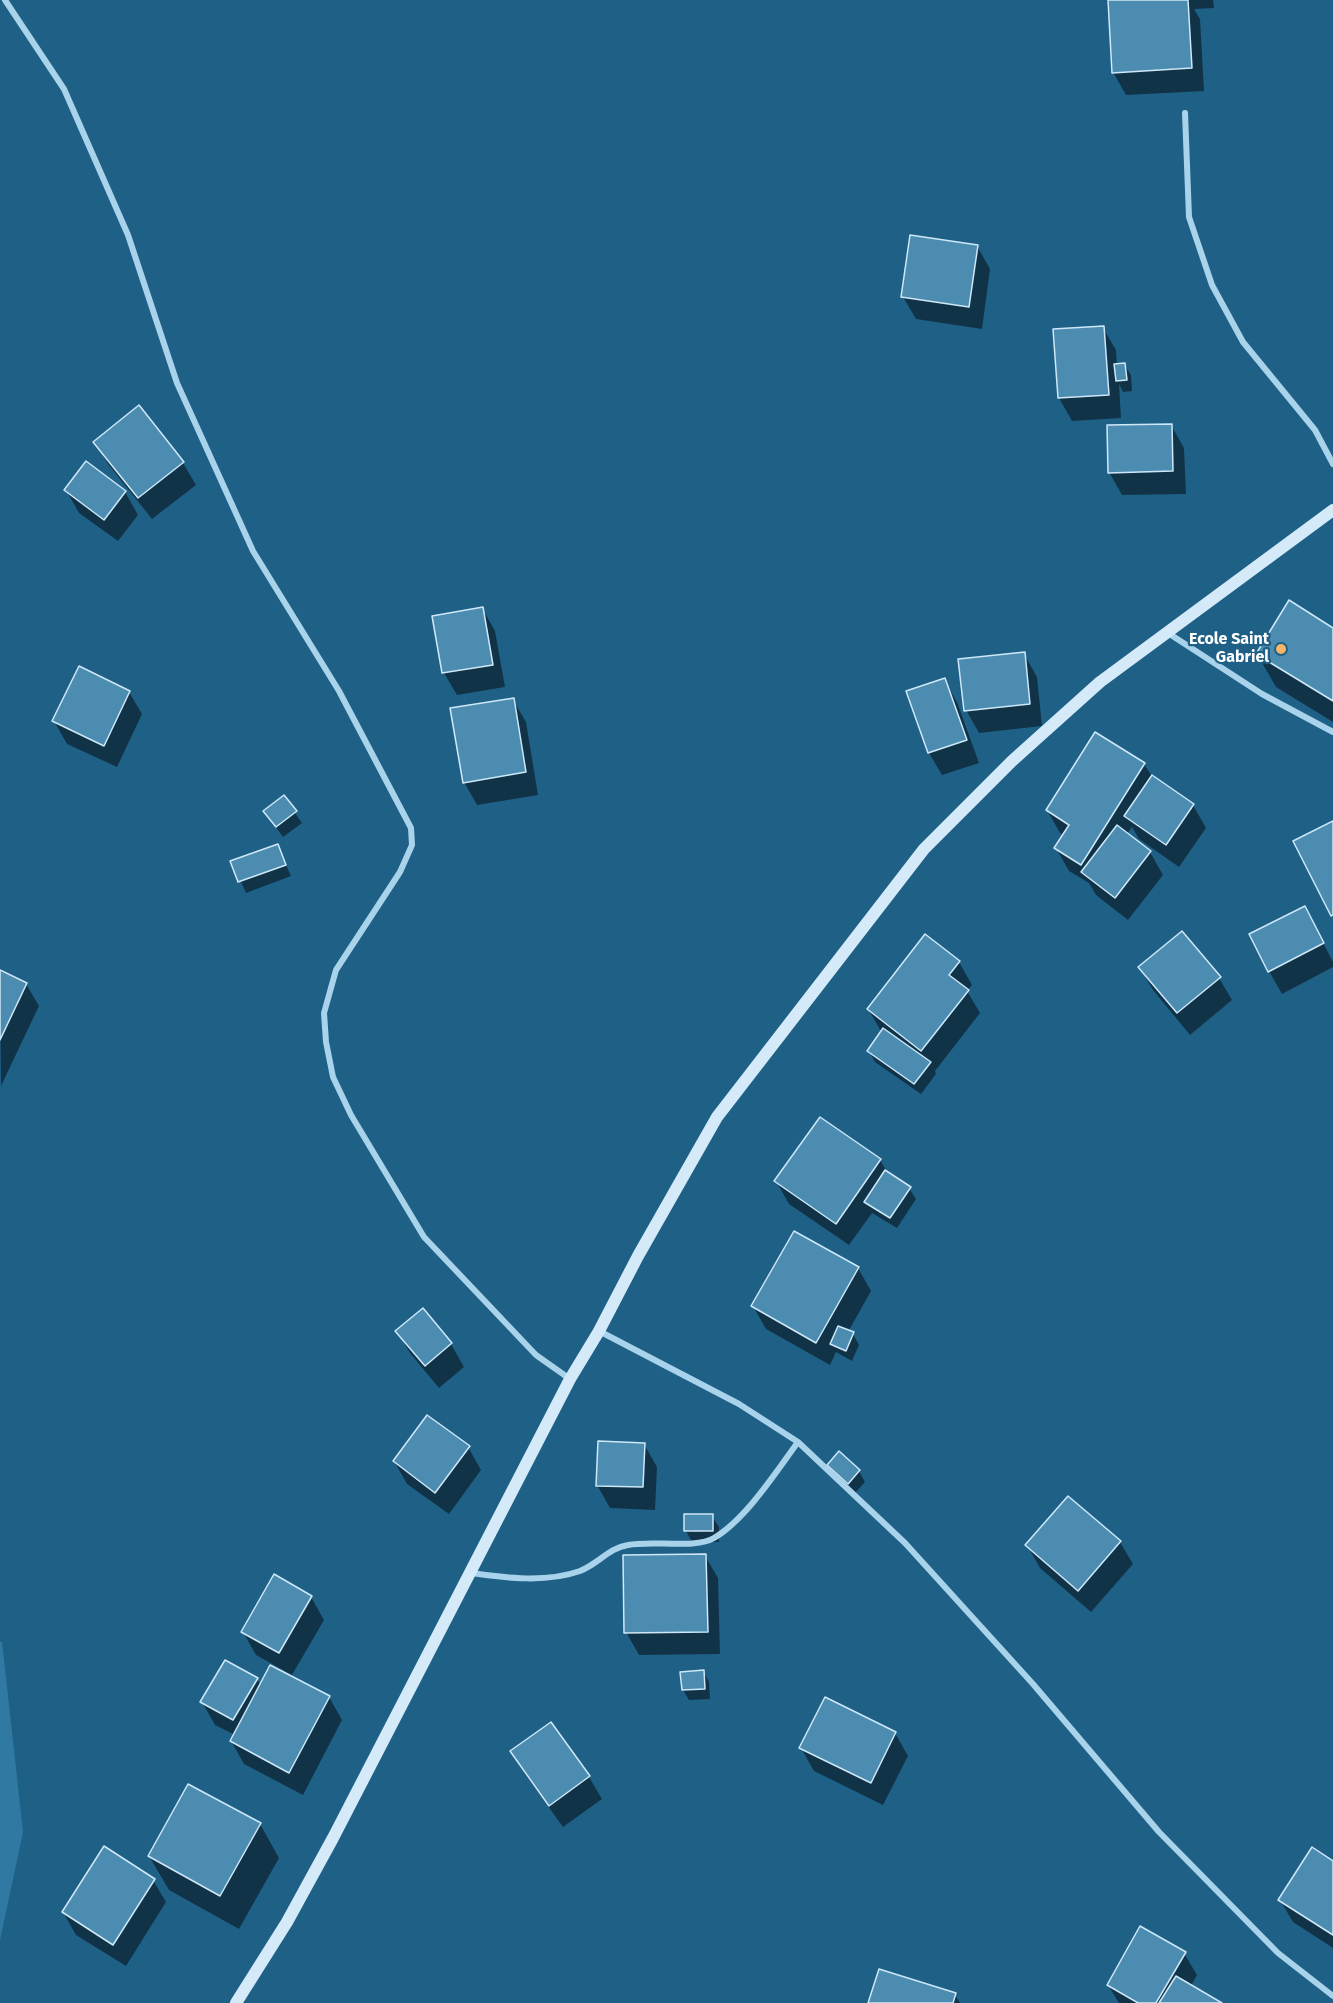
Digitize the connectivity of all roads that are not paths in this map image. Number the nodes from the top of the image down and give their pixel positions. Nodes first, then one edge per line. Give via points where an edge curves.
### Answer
1 (5, 0) edge
2 (1185, 113) dead end
3 (1333, 464) edge
4 (1333, 510) edge
5 (1168, 633) junction
6 (1333, 732) edge
7 (599, 1331) junction
8 (570, 1380) junction
9 (798, 1442) junction
10 (471, 1572) junction
11 (1333, 1996) edge
12 (237, 2002) edge

1 - 8 street via 64,89 129,235 177,383 253,552 339,691 411,828 412,845 400,872 336,970 324,1013 333,1077 351,1115 424,1237 536,1355
2 - 3 street via 1189,217 1212,285 1244,342 1315,430
4 - 5 main road
5 - 6 street via 1262,694
5 - 7 main road via 1091,690 1012,761 924,849 717,1117
7 - 8 main road
7 - 9 street via 739,1404
8 - 10 main road
9 - 10 street via 755,1500 712,1539 614,1548 581,1571 554,1576 510,1579
9 - 11 street via 905,1543 1034,1684 1160,1832 1278,1953
10 - 12 main road via 333,1838

